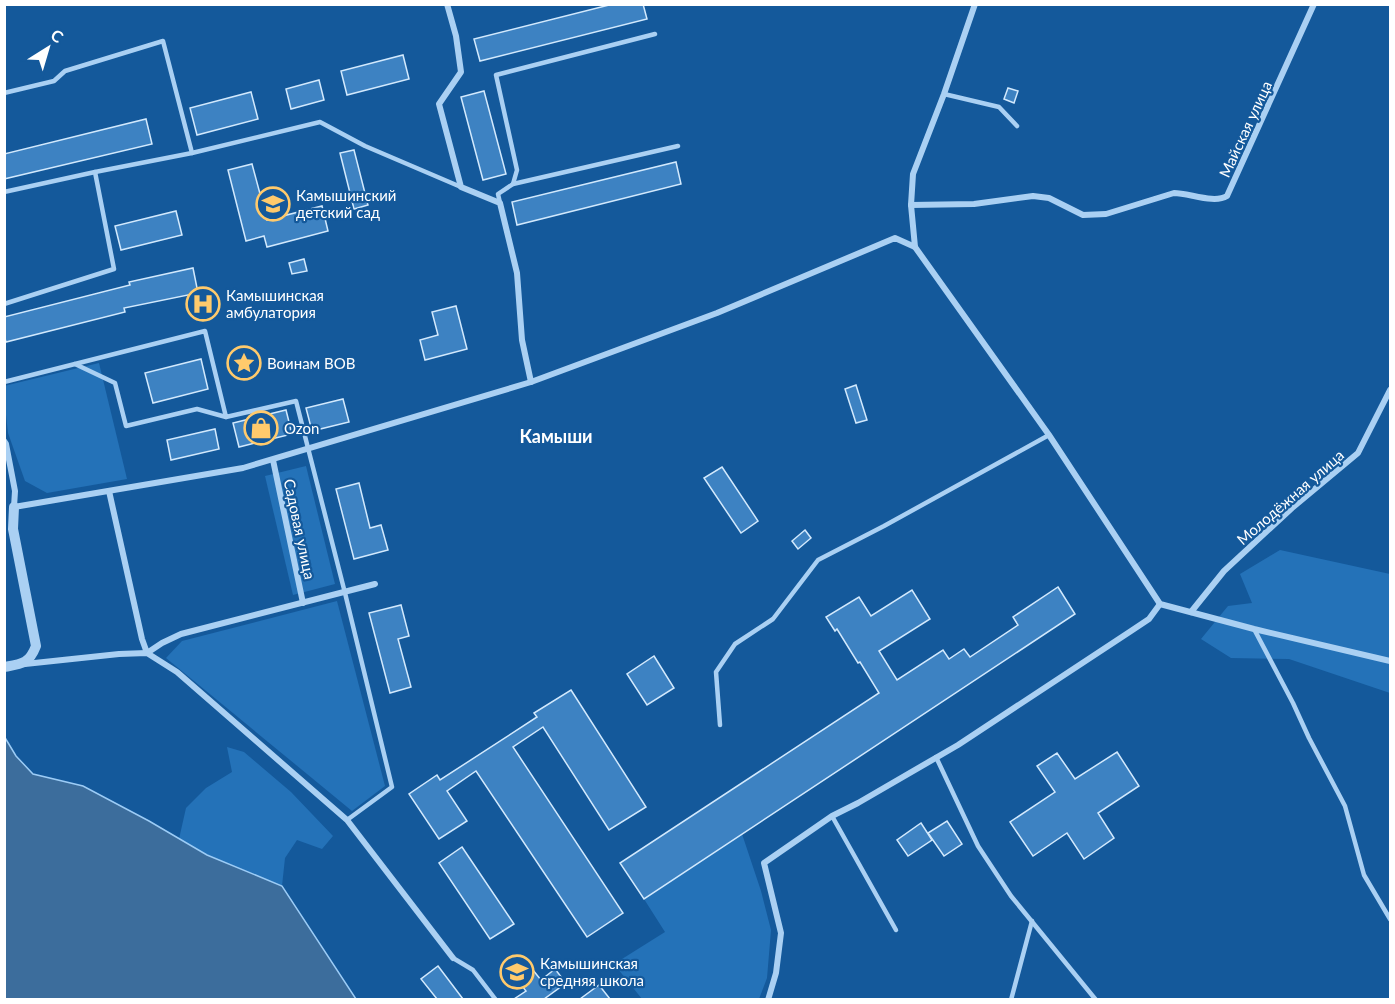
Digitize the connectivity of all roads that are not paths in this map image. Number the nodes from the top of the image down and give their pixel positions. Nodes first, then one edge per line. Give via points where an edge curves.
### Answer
1 (447, 4) edge
2 (975, 4) edge
3 (1314, 4) edge
4 (655, 34) dead end
5 (4, 93) edge
6 (944, 94) junction
7 (1017, 126) dead end
8 (678, 146) dead end
9 (192, 153) junction
10 (95, 172) junction
11 (513, 183) junction
12 (462, 187) junction
13 (4, 192) edge
14 (500, 203) junction
15 (911, 205) junction
16 (915, 247) junction
17 (4, 304) edge
18 (74, 364) junction
19 (4, 382) edge
20 (531, 382) junction
21 (1390, 390) edge
22 (226, 417) junction
23 (1049, 435) junction
24 (4, 441) edge
25 (308, 449) junction
26 (273, 460) junction
27 (110, 491) junction
28 (14, 507) junction
29 (375, 584) dead end
30 (345, 593) junction
31 (303, 603) junction
32 (1160, 604) junction
33 (1191, 612) junction
34 (1254, 629) junction
35 (147, 653) junction
36 (1390, 661) edge
37 (24, 664) junction
38 (4, 667) edge
39 (720, 725) dead end
40 (936, 757) junction
41 (832, 816) junction
42 (347, 820) junction
43 (1390, 919) edge
44 (1032, 921) junction
45 (896, 930) dead end
46 (453, 958) joint
47 (496, 999) edge
48 (768, 999) edge
49 (1011, 999) edge
50 (1096, 999) edge

1 - 12 street via 461,72 439,104
2 - 6 street
3 - 15 street, Майская улица via 1223,199 1174,193 1106,214 1083,215 1049,198 1033,196 974,204
4 - 11 lane via 496,75 517,170
5 - 9 lane via 54,81 65,71 163,41
6 - 7 lane via 999,107
6 - 15 street via 913,174
8 - 11 lane
9 - 10 lane
9 - 12 lane via 320,122 365,146
10 - 13 lane
10 - 17 lane via 114,269
11 - 14 lane via 498,194
12 - 14 street
14 - 20 street via 517,273 522,340
15 - 16 street
16 - 20 street via 895,238 717,313
16 - 23 street
18 - 19 lane
18 - 22 lane via 116,384 126,426 197,409
18 - 22 lane via 205,331
20 - 25 street
21 - 33 street, Молодёжная улица via 1358,453 1224,571
22 - 25 lane via 296,401
23 - 32 street
23 - 39 lane via 818,560 773,619 735,644 716,672
24 - 28 street via 15,491
25 - 26 street
25 - 30 lane
26 - 27 street
26 - 31 street, Садовая улица
27 - 28 street
27 - 35 street
28 - 37 street via 13,529 36,646
29 - 30 street
30 - 31 street
30 - 42 lane via 392,788
31 - 35 street via 181,634
32 - 33 street
32 - 40 street via 1149,619
33 - 34 street
34 - 36 street
34 - 43 lane via 1345,806 1364,875
35 - 37 street
35 - 42 street via 177,672
37 - 38 street
40 - 41 street
40 - 44 lane via 978,846
41 - 45 lane
41 - 48 street via 764,863 781,933 776,974
42 - 46 street
44 - 49 lane
44 - 50 lane
46 - 47 lane via 474,970

